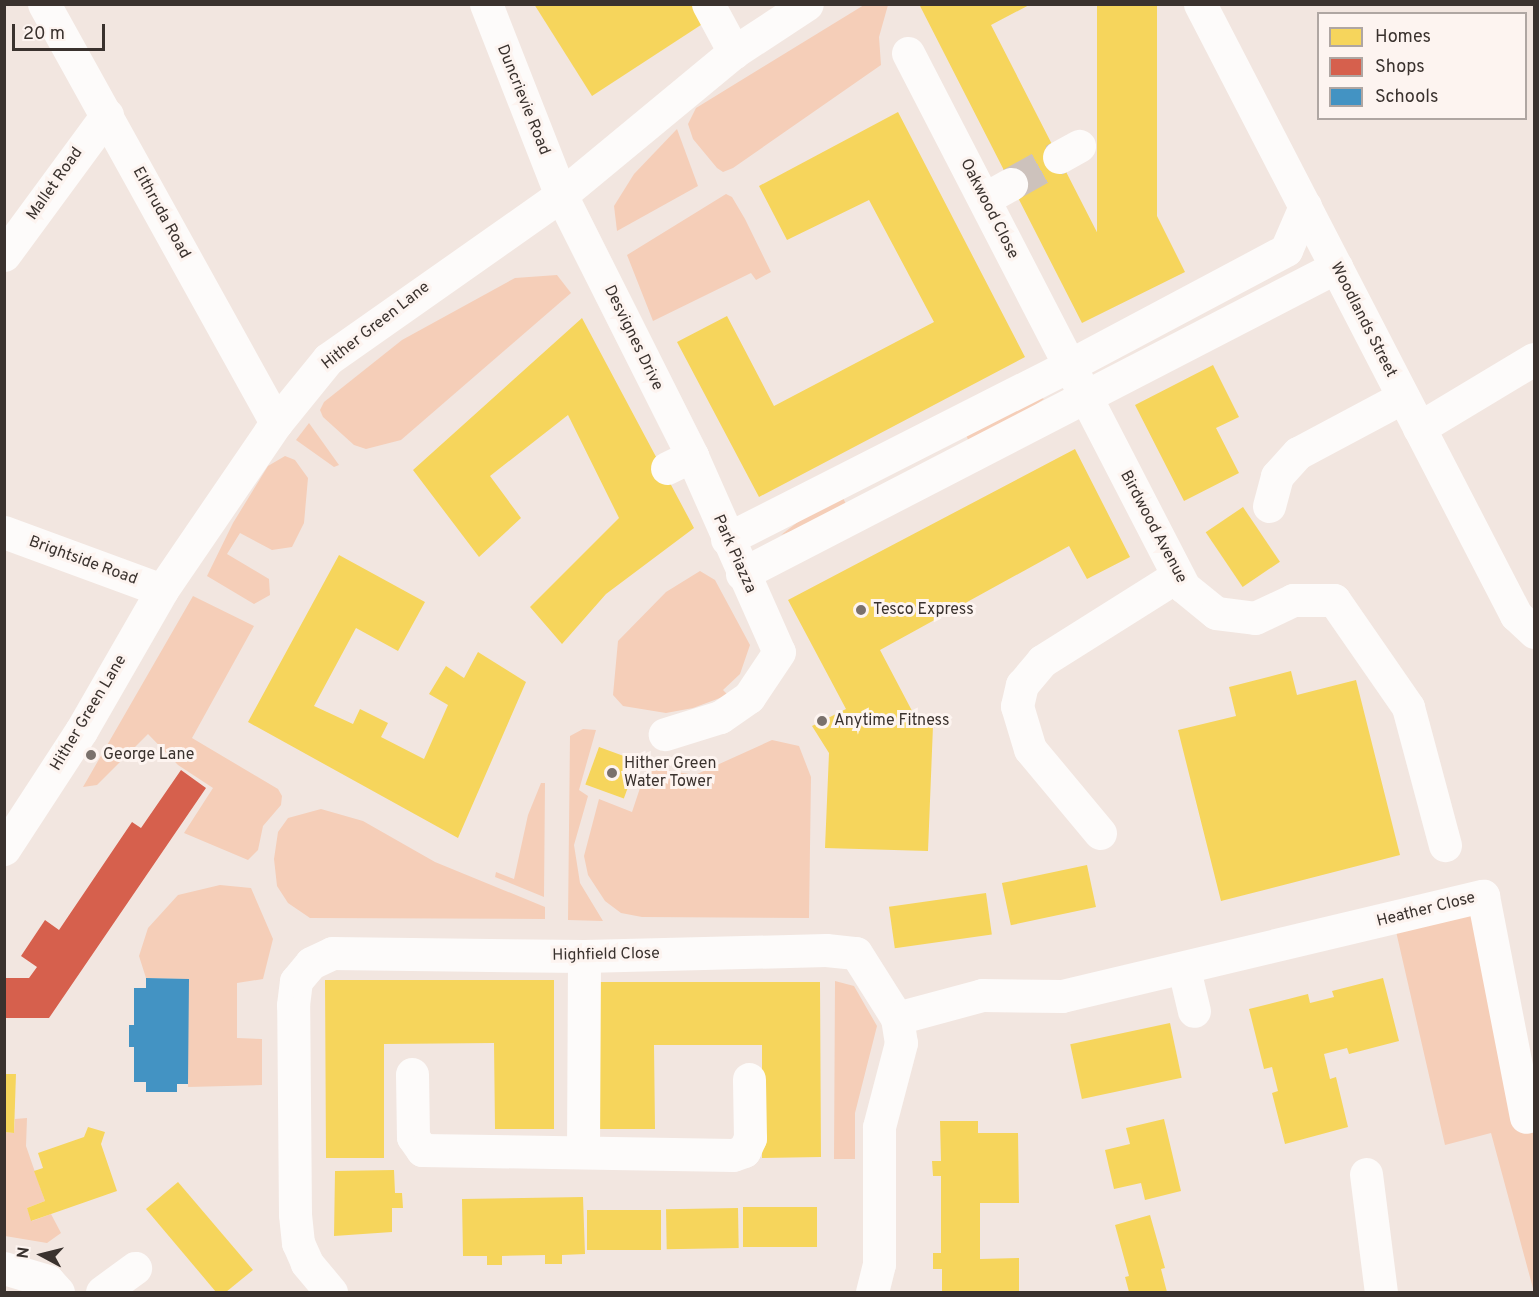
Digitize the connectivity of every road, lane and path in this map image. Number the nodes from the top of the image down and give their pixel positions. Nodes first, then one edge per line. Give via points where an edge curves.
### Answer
1 (44, 4) edge
2 (486, 4) edge
3 (708, 4) edge
4 (807, 4) edge
5 (1200, 4) edge
6 (734, 52) junction
7 (908, 53) dead end
8 (107, 115) junction
9 (561, 195) junction
10 (1305, 206) junction
11 (4, 255) edge
12 (1336, 267) junction
13 (1534, 359) edge
14 (1068, 366) junction
15 (1403, 397) junction
16 (1087, 398) junction
17 (276, 423) junction
18 (1419, 428) junction
19 (679, 462) joint
20 (1269, 506) dead end
21 (4, 532) edge
22 (727, 539) junction
23 (742, 574) junction
24 (1177, 576) junction
25 (162, 590) junction
26 (1533, 632) edge
27 (665, 734) dead end
28 (1100, 833) dead end
29 (1445, 845) dead end
30 (4, 849) edge
31 (584, 956) junction
32 (1184, 969) junction
33 (1194, 1011) dead end
34 (897, 1018) junction
35 (412, 1074) dead end
36 (749, 1079) dead end
37 (1526, 1117) dead end
38 (583, 1152) junction
39 (1366, 1174) dead end
40 (4, 1268) edge
41 (135, 1268) dead end
42 (58, 1293) edge
43 (102, 1293) edge
44 (331, 1293) edge
45 (872, 1293) edge
46 (1381, 1293) edge

1 - 8 street, Elthruda Road
2 - 9 street, Duncrievie Road
3 - 6 street
4 - 6 street, Hither Green Lane
5 - 10 street, Woodlands Street
6 - 9 street, Hither Green Lane
7 - 14 street, Oakwood Close via 998,191
8 - 11 street, Mallet Road
8 - 17 street, Elthruda Road
9 - 17 street, Hither Green Lane via 328,359
9 - 19 street, Desvignes Drive
10 - 12 street, Woodlands Street
10 - 14 street via 1286,250
12 - 15 street, Woodlands Street
12 - 16 street
13 - 18 street
14 - 16 street, Birdwood Avenue
14 - 22 street
15 - 18 street, Woodlands Street
15 - 20 street via 1298,453 1277,476
16 - 23 street
16 - 24 street, Birdwood Avenue
17 - 25 street, Hither Green Lane
18 - 26 street, Woodlands Street via 1516,615
19 - 22 street, Park Piazza
21 - 25 street, Brightside Road
22 - 23 street, Park Piazza
23 - 27 street, Park Piazza via 779,652 749,697 720,717
24 - 28 street via 1042,660 1022,685 1017,706 1030,749
24 - 29 street, Birdwood Avenue via 1184,587 1216,613 1256,618 1293,600 1334,600 1408,707
25 - 30 street, Hither Green Lane via 81,731
31 - 34 street, Highfield Close via 826,950 856,953
31 - 38 street
31 - 44 street, Highfield Close via 332,953 320,957 302,972 293,1005 295,1214 298,1243 307,1263
32 - 33 street
32 - 34 street, Heather Close via 1062,996 982,995
32 - 37 street, Heather Close via 1483,896
34 - 45 street, Highfield Close via 901,1043 879,1126 879,1264
35 - 38 street via 413,1137 422,1150
36 - 38 street via 750,1138 744,1150 733,1155
39 - 46 street
40 - 42 street via 48,1281
41 - 43 street

